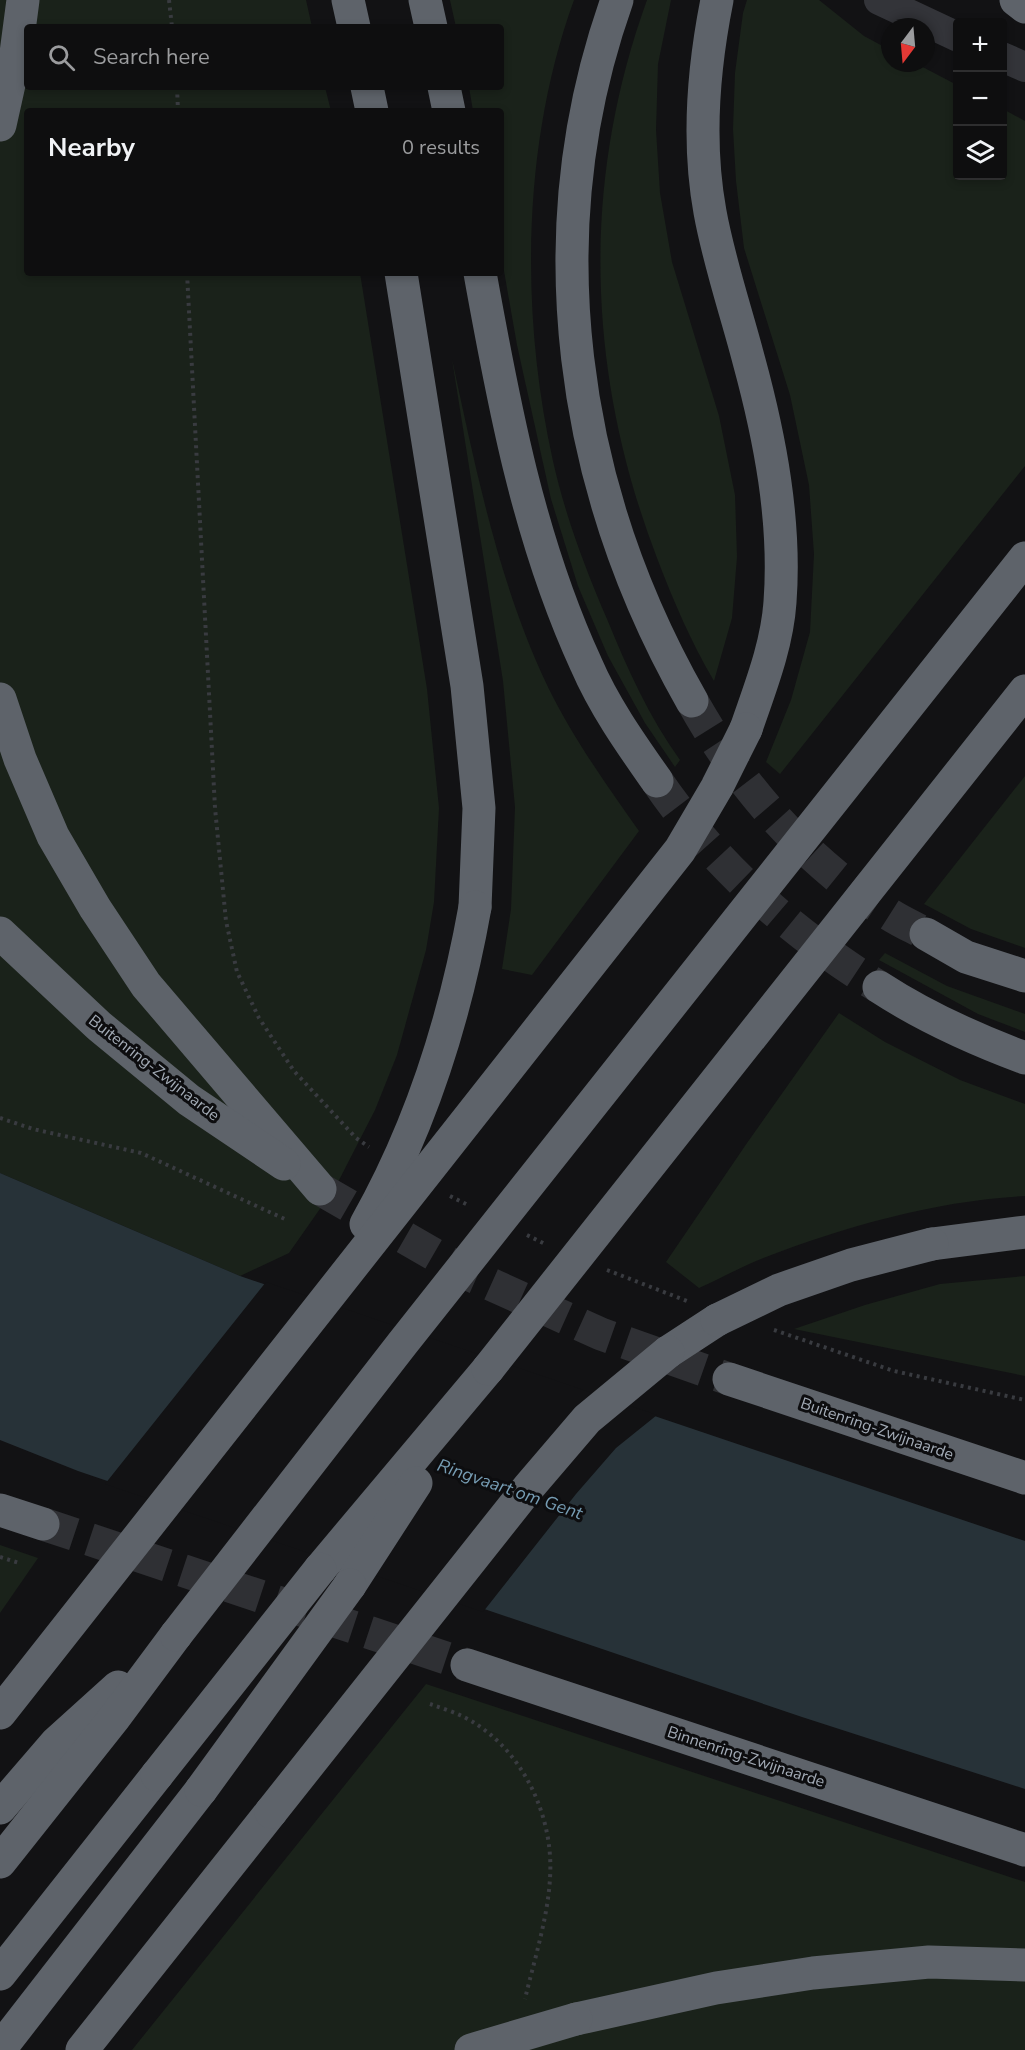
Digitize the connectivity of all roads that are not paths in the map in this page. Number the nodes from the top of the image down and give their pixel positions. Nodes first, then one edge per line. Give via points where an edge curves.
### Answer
1 (23, 0) edge
2 (348, 0) edge
3 (425, 0) edge
4 (617, 0) edge
5 (717, 0) edge
6 (879, 0) edge
7 (1016, 0) edge
8 (1025, 7) edge
9 (353, 24) edge
10 (430, 24) edge
11 (953, 35) edge
12 (1007, 59) edge
13 (1025, 67) edge
14 (368, 90) edge
15 (445, 90) edge
16 (371, 108) edge
17 (448, 108) edge
18 (0, 125) edge
19 (401, 276) edge
20 (481, 276) edge
21 (1025, 558) edge
22 (1025, 691) edge
23 (0, 699) edge
24 (692, 701) tunnel mouth
25 (657, 781) tunnel mouth
26 (0, 933) edge
27 (926, 934) tunnel mouth
28 (1025, 976) edge
29 (879, 987) tunnel mouth
30 (1025, 1058) edge
31 (1025, 1232) edge
32 (305, 1327) junction
33 (488, 1369) junction
34 (729, 1378) tunnel mouth
35 (1025, 1478) edge
36 (0, 1510) edge
37 (43, 1524) tunnel mouth
38 (176, 1635) junction
39 (467, 1665) tunnel mouth
40 (0, 1713) edge
41 (0, 1808) edge
42 (1025, 1850) edge
43 (0, 1862) edge
44 (1025, 1965) edge
45 (0, 1974) edge
46 (0, 2049) edge
47 (82, 2050) edge
48 (471, 2050) edge

1 - 18 highway
2 - 9 highway
3 - 10 highway
4 - 24 highway via 589,97 577,167 572,298 580,382 593,452 613,521 668,659
5 - 32 highway, bridge via 707,52 703,159 710,211 774,469 780,603 769,664 746,729 680,850
6 - 11 lane
7 - 8 highway
12 - 13 lane
14 - 16 highway
15 - 17 highway
19 - 32 highway, bridge via 467,686 479,808 475,907 466,958 436,1069 413,1126 389,1182
20 - 25 highway via 528,506 556,594 587,667 625,735
21 - 38 highway, bridge
22 - 33 highway, bridge
23 - 26 highway, Buitenring-Zwijnaarde via 53,836 95,908 146,985 320,1189 189,1100 99,1026
27 - 28 highway via 966,957
29 - 30 highway via 977,1040
31 - 47 highway, bridge via 932,1244 851,1265 779,1290 717,1320 668,1352 587,1419
32 - 40 highway, bridge
33 - 45 highway, bridge via 320,1569
33 - 46 highway, bridge via 350,1585 201,1790
34 - 35 highway, Buitenring-Zwijnaarde
36 - 37 highway
38 - 41 highway via 56,1743
38 - 43 highway
39 - 42 highway, Binnenring-Zwijnaarde
44 - 48 highway, bridge via 929,1962 813,1973 716,1988 576,2019

